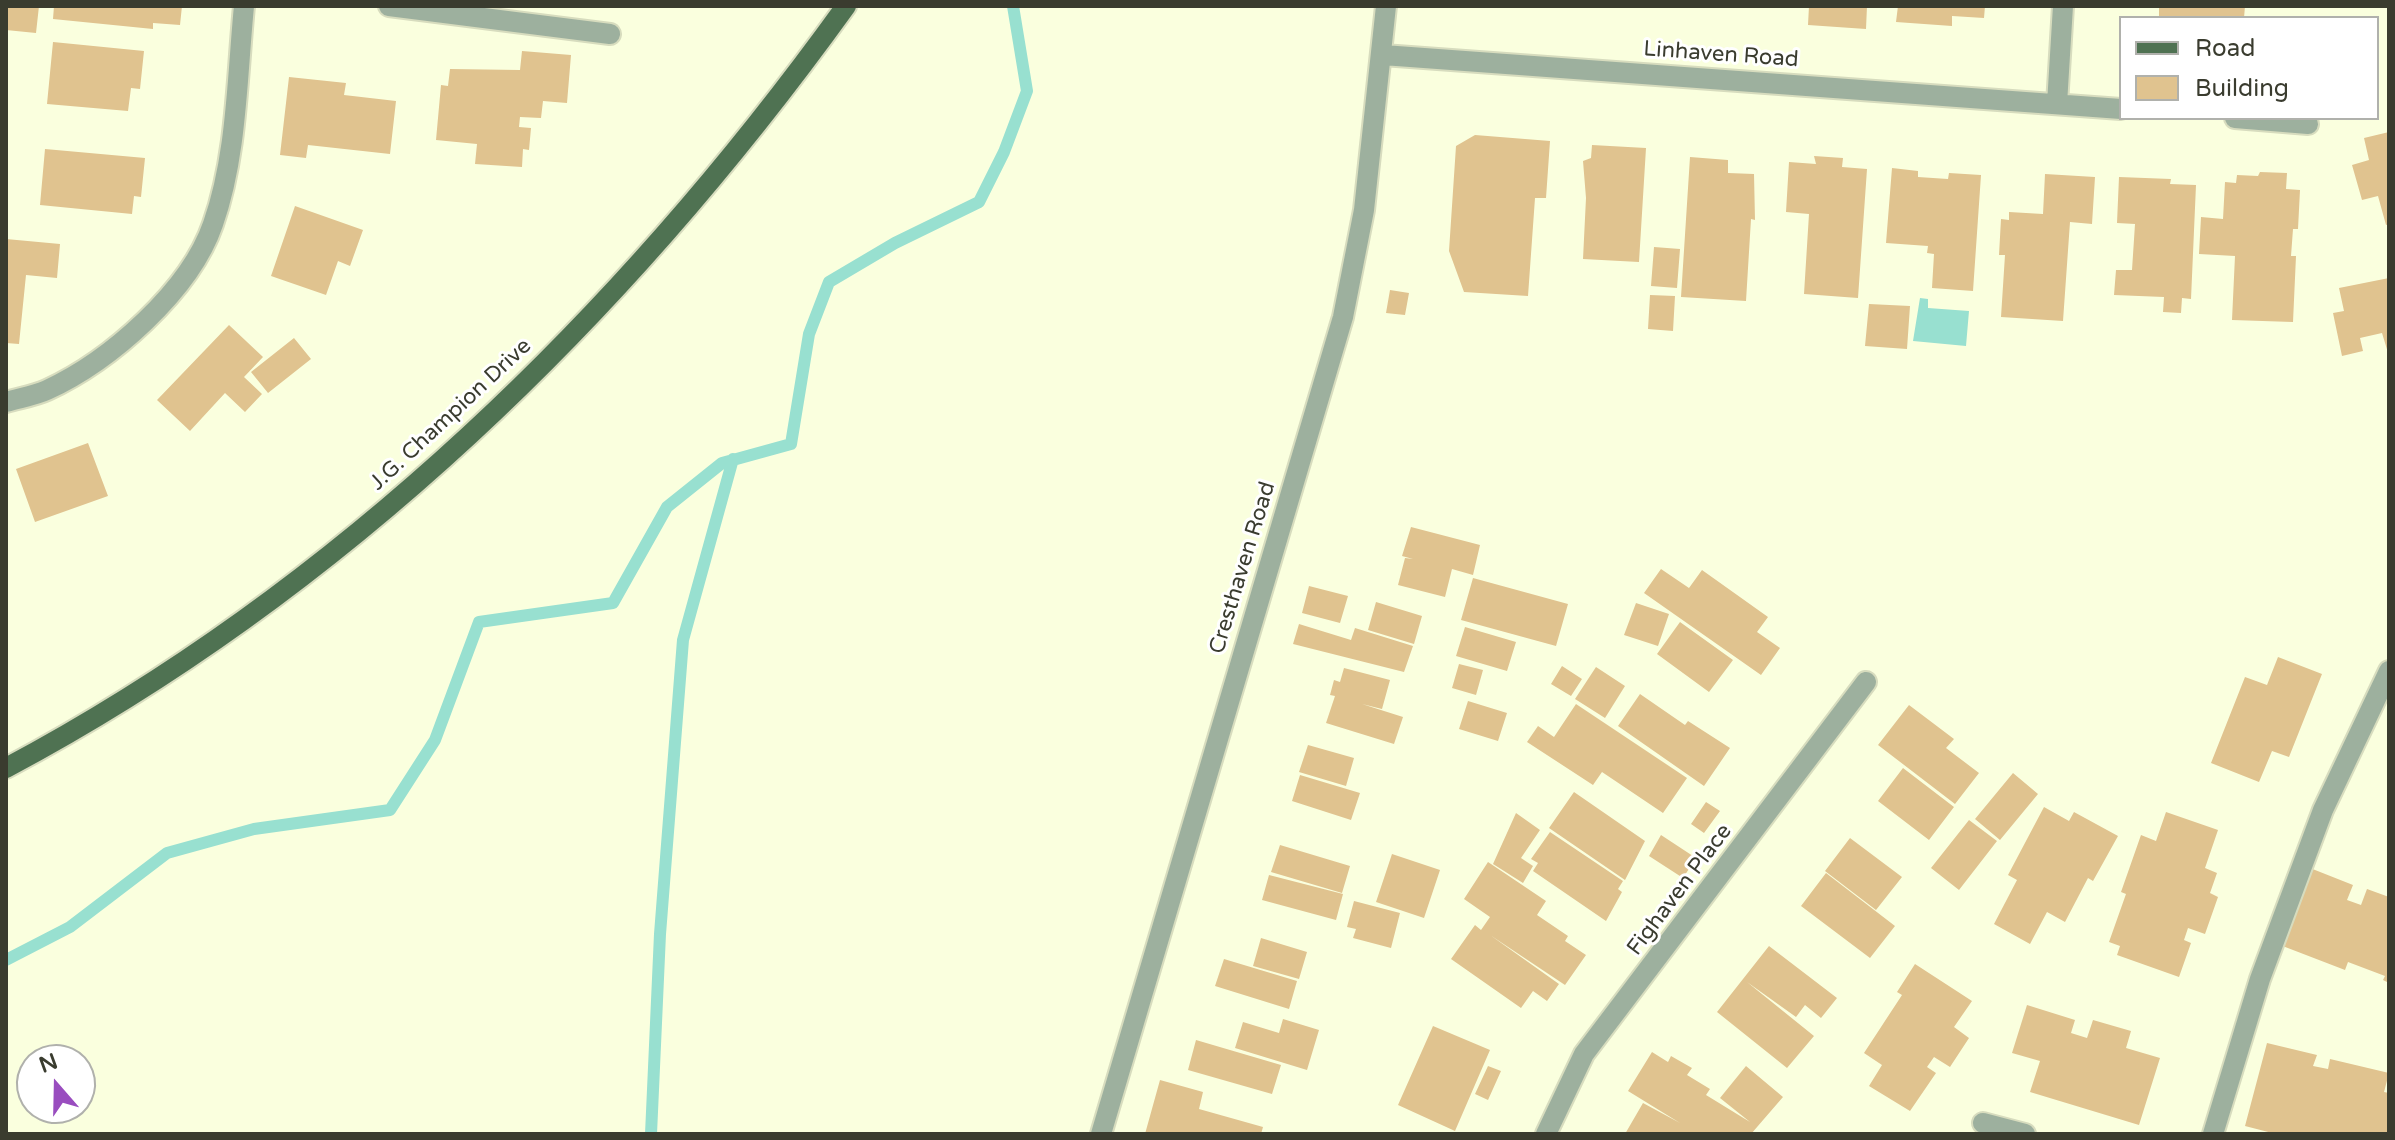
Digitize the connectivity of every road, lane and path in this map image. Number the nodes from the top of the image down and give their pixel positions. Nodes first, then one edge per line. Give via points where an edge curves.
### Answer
1 (244, 6) edge
2 (389, 6) edge
3 (846, 6) edge
4 (1386, 6) edge
5 (2063, 6) edge
6 (610, 34) dead end
7 (1383, 55) junction
8 (2057, 104) junction
9 (2119, 109) edge
10 (2259, 120) edge
11 (2308, 124) dead end
12 (6, 402) edge
13 (2389, 671) edge
14 (1866, 682) dead end
15 (6, 768) edge
16 (1983, 1123) dead end
17 (1101, 1134) edge
18 (1546, 1134) edge
19 (2025, 1134) edge
20 (2213, 1134) edge

1 - 12 street via 229,153 213,226 186,274 133,333 90,366 45,391
2 - 6 street
3 - 15 main road, J.G. Champion Drive via 782,95 676,225 522,385 408,490 324,561 230,628
4 - 7 street, Cresthaven Road
5 - 8 street
7 - 8 street, Linhaven Road
7 - 17 street, Cresthaven Road via 1364,210 1343,317
8 - 9 street, Linhaven Road
10 - 11 street
13 - 20 street via 2323,810 2260,979
14 - 18 street, Fighaven Place via 1584,1054
16 - 19 street

